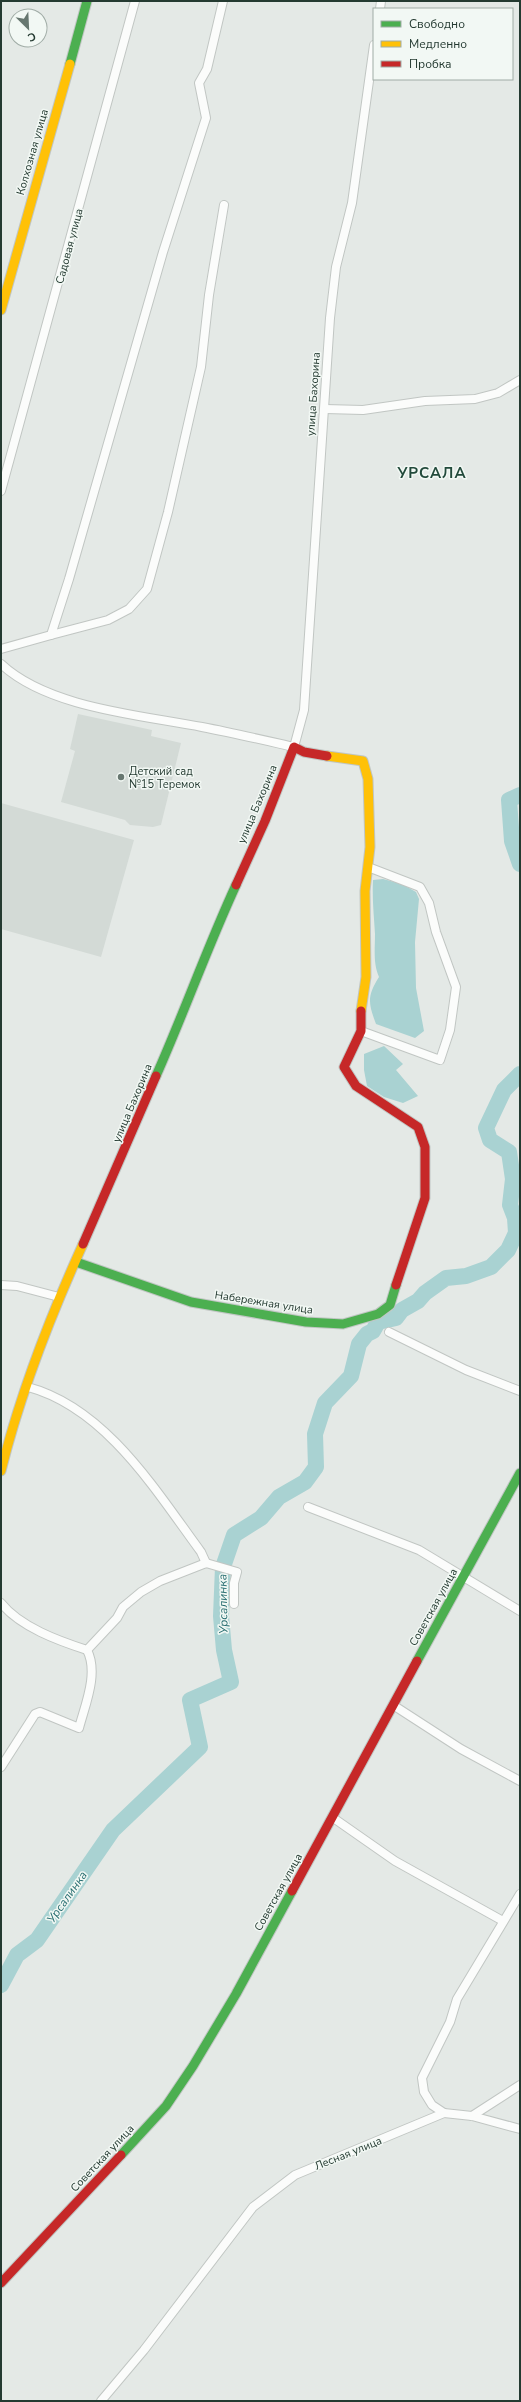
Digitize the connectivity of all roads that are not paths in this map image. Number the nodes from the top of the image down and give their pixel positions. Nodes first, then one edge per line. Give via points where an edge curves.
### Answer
1 (87, 1) edge
2 (135, 1) edge
3 (223, 1) edge
4 (373, 52) edge
5 (224, 205) dead end
6 (1, 310) edge
7 (520, 380) edge
8 (324, 409) junction
9 (1, 491) edge
10 (51, 636) junction
11 (1, 650) edge
12 (1, 664) edge
13 (294, 747) junction
14 (368, 867) junction
15 (361, 1031) junction
16 (76, 1262) junction
17 (1, 1285) edge
18 (59, 1297) junction
19 (389, 1332) dead end
20 (28, 1387) junction
21 (520, 1390) edge
22 (1, 1471) edge
23 (520, 1472) edge
24 (308, 1506) dead end
25 (206, 1563) junction
26 (464, 1576) junction
27 (1, 1603) edge
28 (234, 1604) dead end
29 (520, 1611) edge
30 (87, 1650) junction
31 (393, 1705) junction
32 (1, 1767) edge
33 (520, 1781) edge
34 (332, 1817) junction
35 (520, 1894) edge
36 (503, 1921) junction
37 (520, 2085) edge
38 (444, 2113) junction
39 (472, 2116) junction
40 (520, 2129) edge
41 (1, 2283) edge
42 (101, 2401) edge

1 - 6 street, Колхозная улица
2 - 9 street, Садовая улица
3 - 10 street via 207,69 199,84 206,118 163,252
4 - 8 street, улица Бахорина via 352,203 336,267
5 - 10 street via 209,295 202,366 174,489 147,590 129,609 108,620
7 - 8 street via 498,393 475,398 425,401 363,410
8 - 13 street, улица Бахорина via 304,710
10 - 11 street
12 - 13 street via 13,675 39,690 83,703
13 - 14 street via 304,752 363,761 368,779
13 - 16 street, улица Бахорина via 265,821 213,934 177,1029
14 - 15 street via 365,891 366,977 361,1004
14 - 15 street via 412,883 425,894 456,987 454,1010 440,1060
15 - 16 street, Набережная улица via 344,1067 349,1078 373,1099 418,1127 425,1147 427,1165 425,1198 390,1305 378,1314 343,1324 306,1322 191,1302
16 - 18 street, улица Бахорина
17 - 18 street via 17,1286
18 - 20 street, улица Бахорина
19 - 21 street via 466,1370
20 - 22 street, улица Бахорина
20 - 25 street via 56,1397 84,1415 133,1461 201,1552
23 - 26 street, Советская улица
24 - 26 street via 419,1550
25 - 28 street via 238,1572 234,1583
25 - 30 street via 160,1581 131,1600
26 - 29 street
26 - 31 street, Советская улица
27 - 30 street via 7,1610 55,1640
30 - 32 street via 91,1676 79,1728 40,1712 35,1714
31 - 33 street via 461,1749
31 - 34 street, Советская улица
34 - 36 street via 395,1861
34 - 41 street, Советская улица via 236,1994 166,2106
35 - 36 street
36 - 38 street via 457,1999 450,2022 422,2078 424,2092 432,2105
37 - 39 street
38 - 39 street
38 - 42 street, Лесная улица via 295,2175 253,2207 144,2350
39 - 40 street

